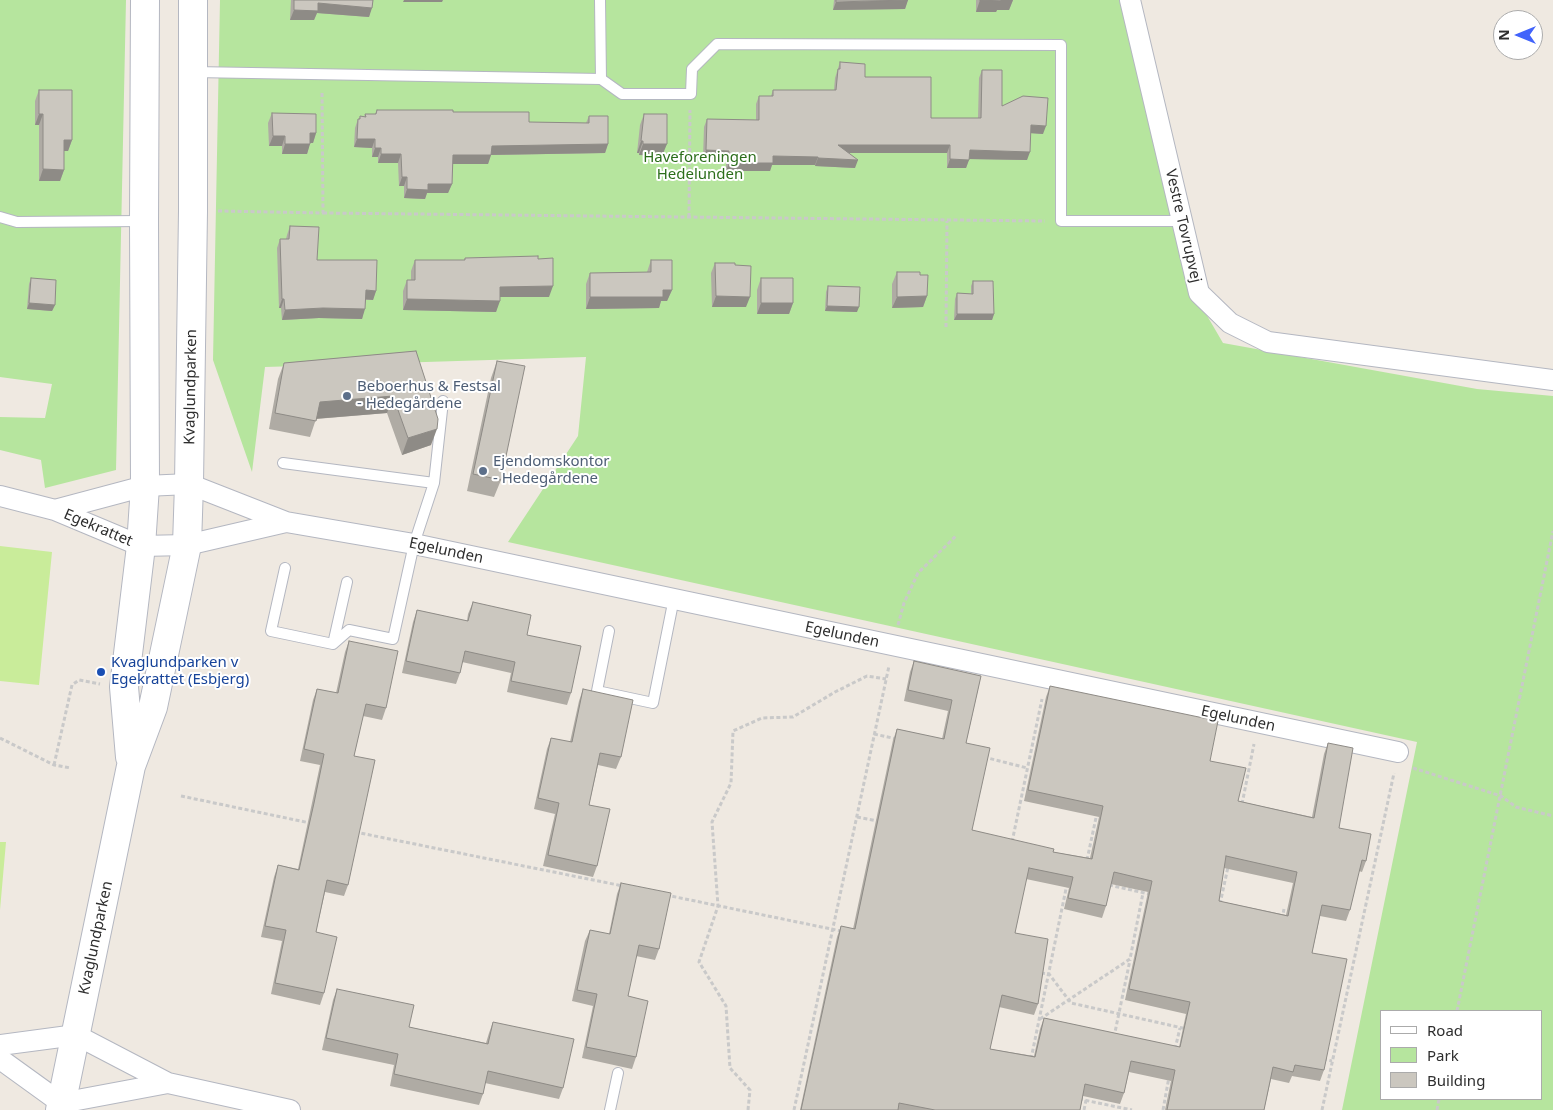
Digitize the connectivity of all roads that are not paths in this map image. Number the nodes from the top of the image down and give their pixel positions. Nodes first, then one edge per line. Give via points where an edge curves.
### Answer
1 (145, 0) edge
2 (193, 0) edge
3 (600, 0) edge
4 (1130, 0) edge
5 (192, 72) junction
6 (600, 79) junction
7 (0, 216) edge
8 (144, 221) junction
9 (1182, 221) junction
10 (1553, 380) edge
11 (443, 401) dead end
12 (283, 463) dead end
13 (434, 483) junction
14 (190, 484) junction
15 (145, 486) junction
16 (0, 496) edge
17 (55, 510) junction
18 (286, 522) junction
19 (414, 544) junction
20 (187, 545) junction
21 (141, 546) junction
22 (285, 568) dead end
23 (347, 582) dead end
24 (674, 598) junction
25 (610, 631) dead end
26 (333, 644) junction
27 (1404, 760) road end
28 (131, 766) junction
29 (76, 1035) junction
30 (0, 1045) edge
31 (0, 1059) edge
32 (618, 1073) dead end
33 (168, 1083) junction
34 (61, 1107) edge
35 (290, 1110) edge
36 (610, 1110) edge

1 - 8 street, Kvaglundparken
2 - 5 street, Kvaglundparken
3 - 6 lane
4 - 9 street, Vestre Tovrupvej
5 - 6 lane
5 - 14 street, Kvaglundparken
6 - 9 lane via 622,94 691,94 692,69 717,44 1061,45 1060,221
7 - 8 lane via 17,222
8 - 15 street, Kvaglundparken
9 - 10 street, Vestre Tovrupvej via 1199,293 1230,323 1268,342
11 - 13 lane
12 - 13 lane
13 - 19 lane
14 - 15 street, Egelunden
14 - 18 street, Egelunden
14 - 20 street, Kvaglundparken
15 - 17 street, Egekrattet
15 - 21 street, Kvaglundparken
16 - 17 street, Egekrattet
17 - 21 street, Egekrattet
18 - 19 street, Egelunden
18 - 20 street, Egelunden
19 - 24 street, Egelunden
19 - 26 lane via 392,639 349,630
20 - 21 street, Egelunden
20 - 28 street, Kvaglundparken via 153,707
21 - 28 street, Kvaglundparken via 124,687
22 - 26 lane via 271,631
23 - 26 lane
24 - 25 lane via 653,703 597,691
24 - 27 street, Egelunden via 1259,724
28 - 29 street, Kvaglundparken
29 - 30 street
29 - 33 street
29 - 34 street, Kvaglundparken
31 - 34 street
32 - 36 lane
33 - 34 street
33 - 35 street

